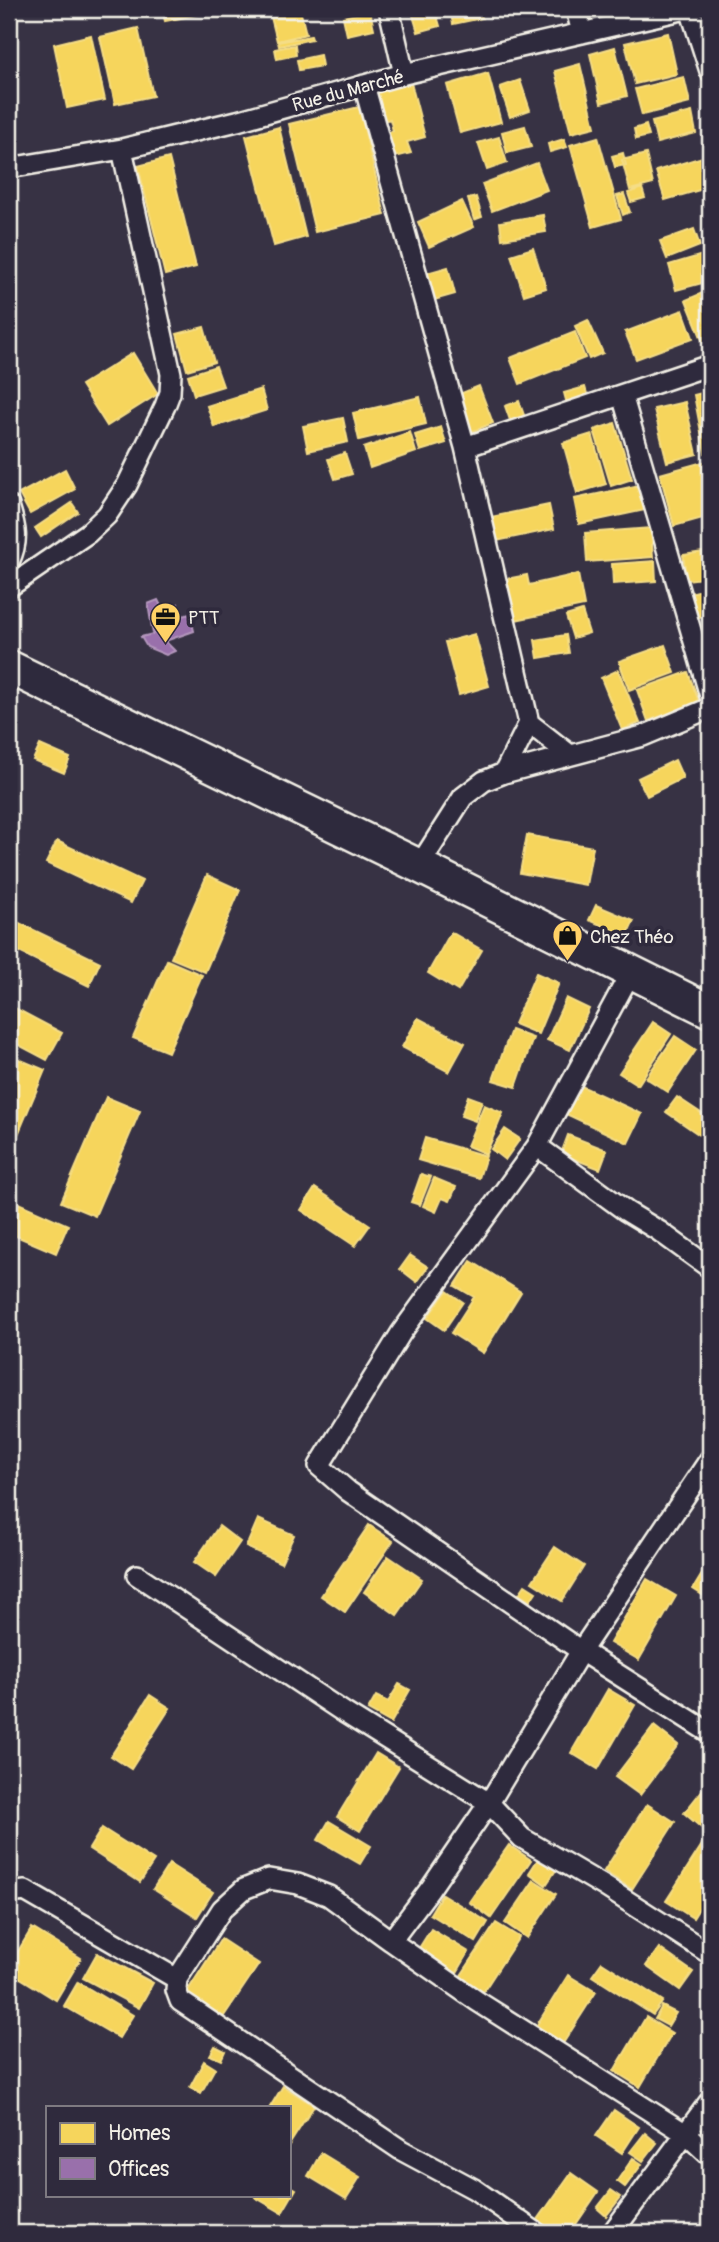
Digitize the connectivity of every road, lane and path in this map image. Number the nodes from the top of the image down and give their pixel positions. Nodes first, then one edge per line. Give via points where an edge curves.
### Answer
1 (389, 9) edge
2 (576, 9) edge
3 (688, 9) edge
4 (582, 33) junction
5 (710, 71) edge
6 (404, 74) junction
7 (364, 85) junction
8 (122, 149) junction
9 (9, 168) edge
10 (710, 365) edge
11 (622, 395) junction
12 (464, 447) junction
13 (9, 506) edge
14 (9, 562) edge
15 (9, 587) edge
16 (9, 667) edge
17 (710, 696) edge
18 (710, 708) edge
19 (529, 723) junction
20 (570, 755) junction
21 (504, 773) junction
22 (419, 866) junction
23 (631, 972) junction
24 (710, 1011) edge
25 (537, 1146) junction
26 (710, 1268) edge
27 (710, 1459) edge
28 (137, 1575) dead end
29 (581, 1651) junction
30 (710, 1733) edge
31 (488, 1803) junction
32 (9, 1894) edge
33 (391, 1941) junction
34 (710, 1954) edge
35 (177, 1979) junction
36 (710, 2101) edge
37 (686, 2134) junction
38 (710, 2155) edge
39 (537, 2233) edge
40 (612, 2233) edge

1 - 6 street
2 - 4 street
3 - 4 street, Rue du Marché
3 - 5 street
4 - 6 street, Rue du Marché
6 - 7 street, Rue du Marché
7 - 8 street, Rue du Marché
7 - 12 street
8 - 9 street, Rue du Marché
8 - 15 street via 171,374 170,393 127,485 107,516
10 - 11 street
11 - 12 street
11 - 17 street
12 - 19 street
13 - 14 street via 17,540
16 - 22 main road
18 - 20 street via 643,736
19 - 20 street
19 - 21 street
20 - 21 street
21 - 22 street via 463,797
22 - 23 main road
23 - 24 main road
23 - 25 street
25 - 26 street
25 - 29 street via 401,1333 319,1466 348,1491
27 - 29 street
28 - 31 street
29 - 30 street
29 - 31 street
31 - 33 street
31 - 34 street via 522,1838
32 - 35 street via 25,1891
33 - 35 street via 329,1896 298,1884 269,1880 244,1889 222,1909
33 - 37 street
35 - 39 street via 180,2001 390,2142 474,2189
36 - 37 street
37 - 38 street
37 - 40 street

